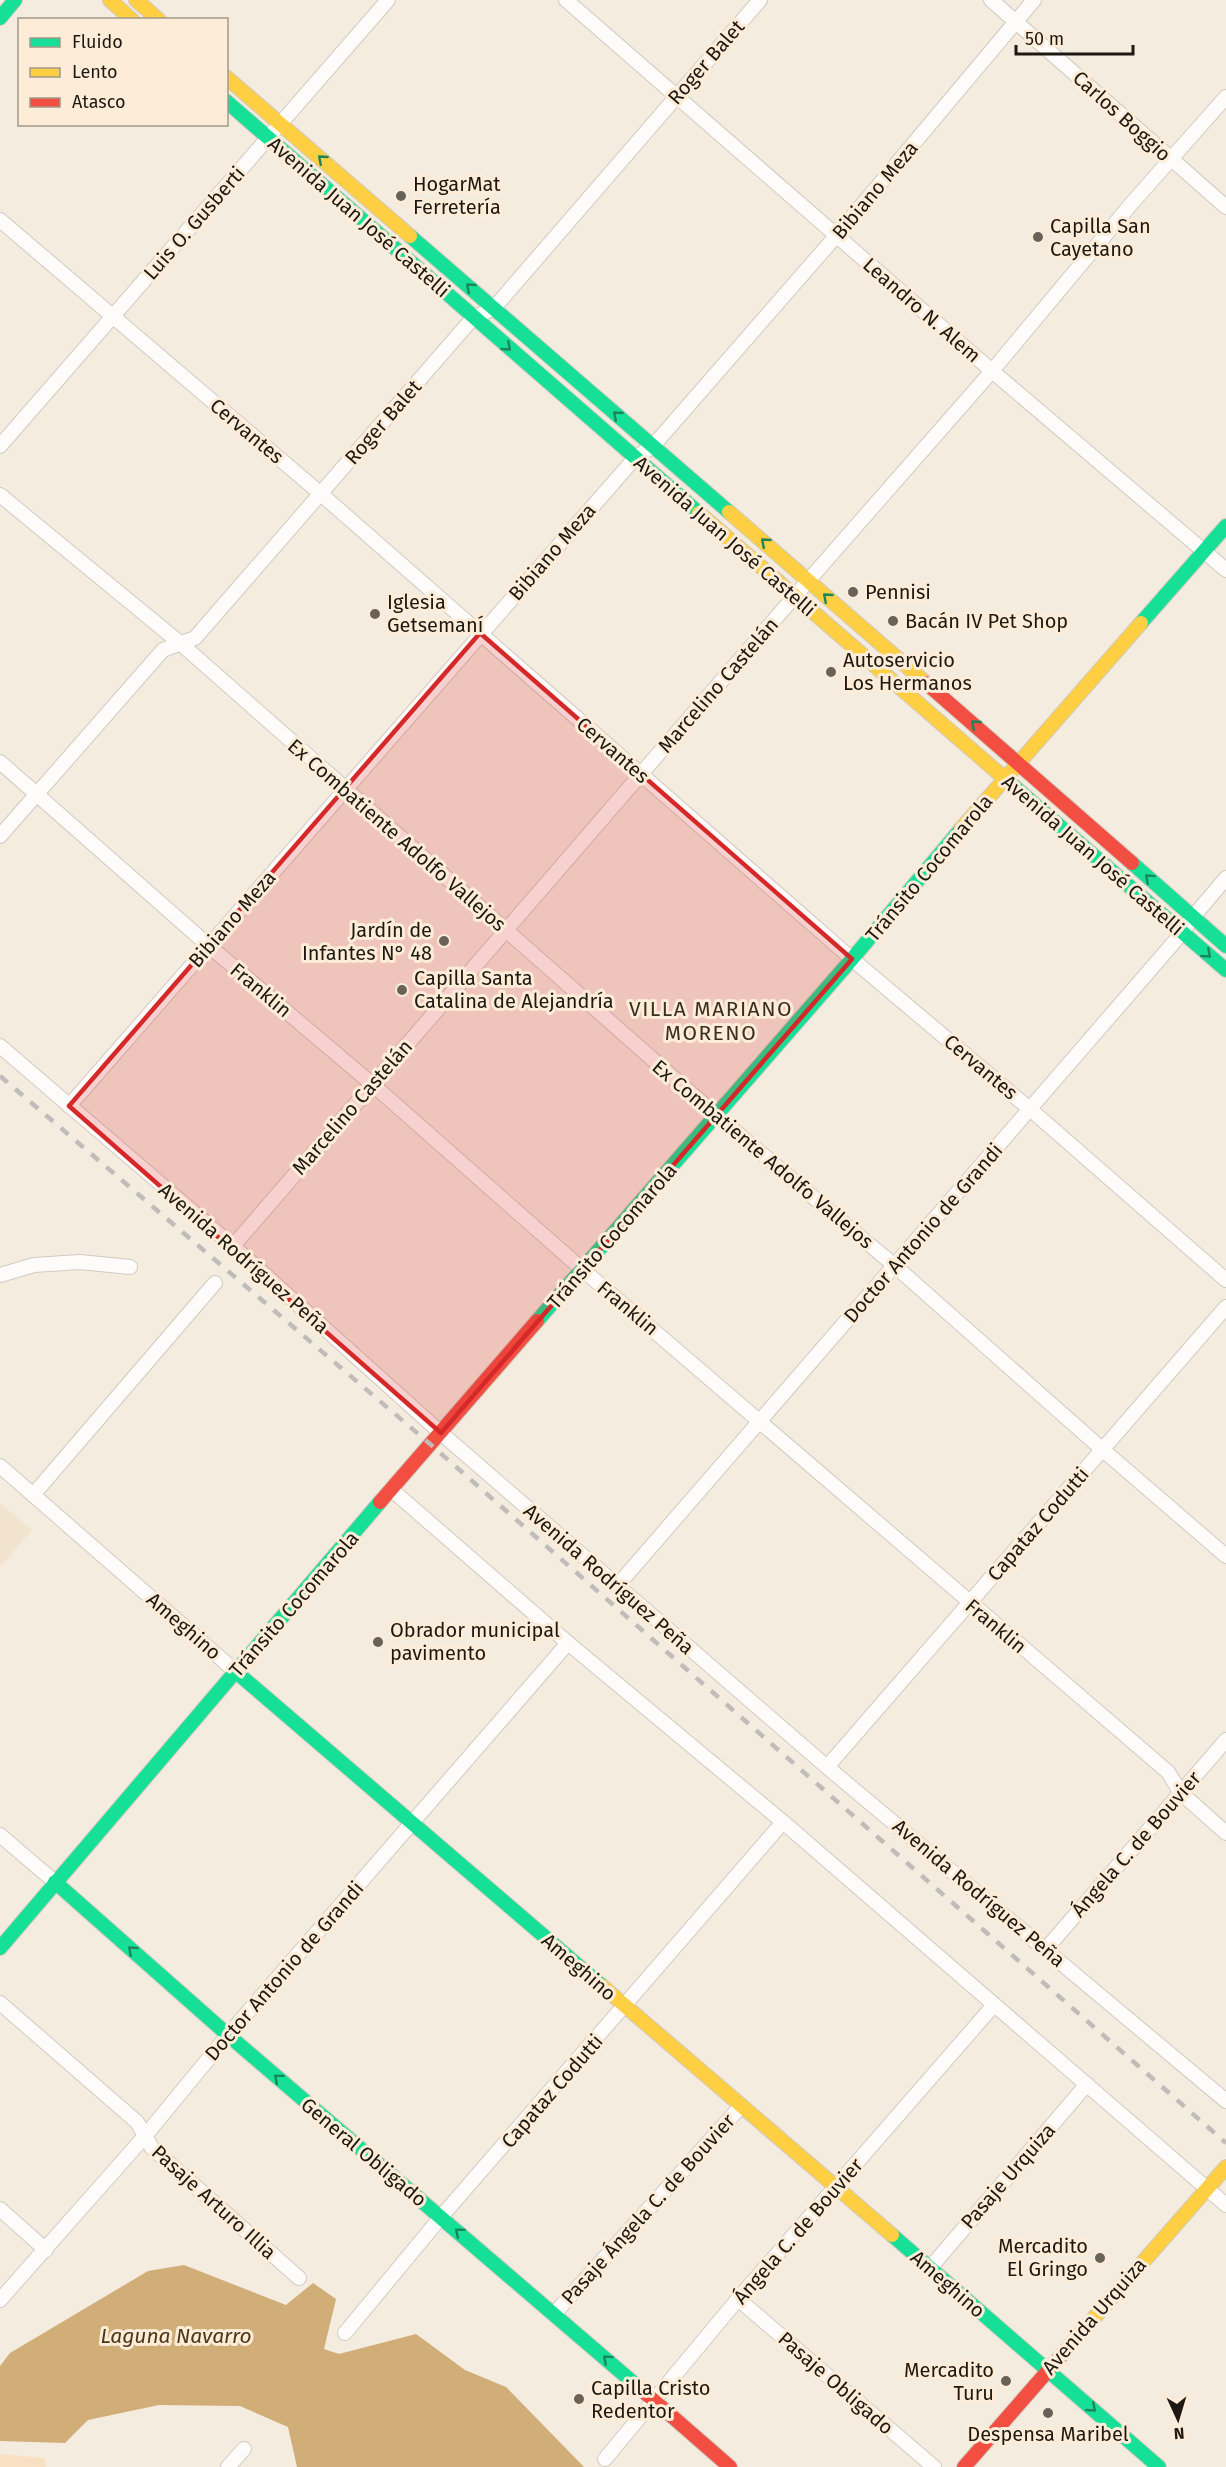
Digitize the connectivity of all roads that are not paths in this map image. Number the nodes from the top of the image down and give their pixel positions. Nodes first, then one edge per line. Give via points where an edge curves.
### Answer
1 (15, 0) edge
2 (110, 0) edge
3 (136, 0) edge
4 (388, 0) edge
5 (566, 0) edge
6 (760, 0) edge
7 (991, 0) edge
8 (1034, 0) edge
9 (0, 18) edge
10 (130, 18) edge
11 (157, 18) edge
12 (1016, 21) junction
13 (228, 79) edge
14 (676, 97) junction
15 (1226, 97) edge
16 (228, 102) edge
17 (280, 123) junction
18 (269, 137) junction
19 (1171, 160) junction
20 (1226, 207) edge
21 (0, 220) edge
22 (836, 236) junction
23 (494, 308) junction
24 (112, 316) junction
25 (473, 318) junction
26 (992, 371) junction
27 (0, 446) edge
28 (653, 446) junction
29 (635, 458) junction
30 (321, 494) junction
31 (0, 495) edge
32 (1226, 526) edge
33 (1205, 551) junction
34 (1226, 570) edge
35 (809, 580) junction
36 (794, 597) junction
37 (480, 633) junction
38 (180, 643) junction
39 (0, 762) edge
40 (1019, 762) junction
41 (641, 774) junction
42 (1004, 778) junction
43 (344, 790) junction
44 (36, 793) junction
45 (0, 836) edge
46 (1226, 878) edge
47 (1193, 917) junction
48 (506, 930) junction
49 (1182, 933) junction
50 (208, 946) junction
51 (1226, 946) edge
52 (852, 959) junction
53 (1226, 970) edge
54 (0, 1046) edge
55 (372, 1084) junction
56 (69, 1106) junction
57 (1031, 1110) junction
58 (717, 1116) junction
59 (233, 1246) junction
60 (895, 1266) junction
61 (130, 1267) dead end
62 (583, 1270) junction
63 (0, 1275) edge
64 (1226, 1280) edge
65 (215, 1283) dead end
66 (1226, 1307) edge
67 (760, 1420) junction
68 (441, 1433) junction
69 (1102, 1450) junction
70 (0, 1466) edge
71 (392, 1490) junction
72 (33, 1495) junction
73 (1226, 1556) edge
74 (617, 1586) junction
75 (969, 1603) junction
76 (568, 1643) junction
77 (235, 1671) junction
78 (1226, 1740) edge
79 (827, 1767) junction
80 (1181, 1793) junction
81 (411, 1822) junction
82 (783, 1822) junction
83 (1226, 1833) edge
84 (0, 1835) edge
85 (55, 1882) junction
86 (0, 1948) edge
87 (1046, 1949) junction
88 (0, 2003) edge
89 (994, 2005) junction
90 (625, 2007) junction
91 (228, 2036) junction
92 (1087, 2084) junction
93 (1226, 2101) edge
94 (741, 2106) junction
95 (145, 2136) junction
96 (1226, 2167) edge
97 (836, 2187) junction
98 (1206, 2188) junction
99 (1226, 2205) edge
100 (0, 2210) edge
101 (441, 2217) junction
102 (46, 2250) junction
103 (930, 2268) junction
104 (299, 2278) dead end
105 (738, 2299) junction
106 (0, 2300) edge
107 (555, 2313) junction
108 (345, 2333) dead end
109 (1048, 2369) junction
110 (652, 2400) junction
111 (244, 2449) dead end
112 (605, 2459) dead end
113 (228, 2467) edge
114 (730, 2467) edge
115 (934, 2467) edge
116 (964, 2467) edge
117 (1159, 2467) edge

1 - 9 street
2 - 10 street
3 - 11 street
4 - 17 street, Luis O. Gusberti
5 - 14 street, Leandro N. Alem
6 - 14 street, Roger Balet
7 - 12 street, Carlos Boggio
8 - 12 street, Bibiano Meza
12 - 19 street, Carlos Boggio
12 - 22 street, Bibiano Meza
13 - 17 street, Avenida Juan José Castelli
14 - 22 street, Leandro N. Alem
14 - 23 street, Roger Balet
15 - 19 street, Marcelino Castelán
16 - 18 street, Avenida Juan José Castelli
17 - 18 street, Luis O. Gusberti
23 -> 17 street, Avenida Juan José Castelli
18 - 24 street, Luis O. Gusberti
18 - 25 street, Avenida Juan José Castelli
19 - 20 street, Carlos Boggio
19 - 26 street, Marcelino Castelán
21 - 24 street, Cervantes
22 - 26 street, Leandro N. Alem
22 - 28 street, Bibiano Meza
23 - 25 street, Roger Balet
28 -> 23 street, Avenida Juan José Castelli
24 - 27 street, Luis O. Gusberti
24 - 30 street, Cervantes
25 -> 29 street, Avenida Juan José Castelli
25 - 30 street, Roger Balet
26 - 33 street, Leandro N. Alem
26 - 35 street, Marcelino Castelán
28 - 29 street, Bibiano Meza
35 -> 28 street, Avenida Juan José Castelli
29 - 36 street, Avenida Juan José Castelli
29 - 37 street, Bibiano Meza
30 - 37 street, Cervantes
30 - 38 street, Roger Balet via 195,638
31 - 38 street, Ex Combatiente Adolfo Vallejos
32 - 33 street, Tránsito Cocomarola
33 - 34 street, Leandro N. Alem
33 - 40 street, Tránsito Cocomarola
35 - 36 street, Marcelino Castelán
40 -> 35 street, Avenida Juan José Castelli
36 - 41 street, Marcelino Castelán
36 - 42 street, Avenida Juan José Castelli
37 - 41 street, Cervantes
37 - 43 street, Bibiano Meza
38 - 43 street, Ex Combatiente Adolfo Vallejos
38 - 44 street, Roger Balet via 163,650
39 - 44 street, Franklin
40 - 42 street, Tránsito Cocomarola
47 -> 40 street, Avenida Juan José Castelli
41 - 48 street, Marcelino Castelán
41 - 52 street, Cervantes
42 - 49 street, Avenida Juan José Castelli
42 - 52 street, Tránsito Cocomarola
43 - 48 street, Ex Combatiente Adolfo Vallejos
43 - 50 street, Bibiano Meza
44 - 45 street, Roger Balet
44 - 50 street, Franklin
46 - 47 street, Doctor Antonio de Grandi
47 - 49 street, Doctor Antonio de Grandi
47 - 51 street, Avenida Juan José Castelli
48 - 55 street, Marcelino Castelán
48 - 58 street, Ex Combatiente Adolfo Vallejos
49 -> 53 street, Avenida Juan José Castelli
49 - 57 street, Doctor Antonio de Grandi
50 - 55 street, Franklin
50 - 56 street, Bibiano Meza
52 - 57 street, Cervantes
52 - 58 street, Tránsito Cocomarola
54 - 56 street, Avenida Rodríguez Peña
55 - 59 street, Marcelino Castelán
55 - 62 street, Franklin
56 - 59 street, Avenida Rodríguez Peña
57 - 60 street, Doctor Antonio de Grandi
57 - 64 street, Cervantes
58 - 60 street, Ex Combatiente Adolfo Vallejos
58 - 62 street, Tránsito Cocomarola
59 - 68 street, Avenida Rodríguez Peña
60 - 67 street, Doctor Antonio de Grandi
60 - 69 street, Ex Combatiente Adolfo Vallejos
61 - 63 street via 80,1262 34,1265
62 - 67 street, Franklin
62 - 68 street, Tránsito Cocomarola
65 - 72 street
66 - 69 street, Capataz Codutti
67 - 74 street, Doctor Antonio de Grandi
67 - 75 street, Franklin
68 - 71 street, Tránsito Cocomarola
68 - 74 street, Avenida Rodríguez Peña
69 - 73 street, Ex Combatiente Adolfo Vallejos
69 - 75 street, Capataz Codutti
70 - 72 street, Ameghino
71 - 76 street
71 - 77 street, Tránsito Cocomarola
72 - 77 street, Ameghino
74 - 79 street, Avenida Rodríguez Peña
75 - 79 street, Capataz Codutti
75 - 80 street, Franklin via 1168,1772
76 - 81 street, Doctor Antonio de Grandi
76 - 82 street
77 - 81 street, Ameghino
77 - 85 street, Tránsito Cocomarola
78 - 80 street, Ángela C. de Bouvier
79 - 87 street, Avenida Rodríguez Peña
80 - 83 street, Franklin
80 - 87 street, Ángela C. de Bouvier
81 - 90 street, Ameghino
81 - 91 street, Doctor Antonio de Grandi
82 - 89 street
82 - 90 street, Capataz Codutti
84 - 85 street, General Obligado
85 - 86 street, Tránsito Cocomarola
91 -> 85 street, General Obligado
87 - 93 street, Avenida Rodríguez Peña
88 - 95 street, Pasaje Arturo Illia via 137,2122
89 - 92 street
89 - 97 street, Ángela C. de Bouvier
90 - 94 street, Ameghino
90 - 101 street, Capataz Codutti
91 - 95 street, Doctor Antonio de Grandi
101 -> 91 street, General Obligado
92 - 98 street
92 - 103 street, Pasaje Urquiza
94 - 97 street, Ameghino
94 - 107 street, Pasaje Ángela C. de Bouvier
95 - 102 street, Doctor Antonio de Grandi
95 - 104 street, Pasaje Arturo Illia via 152,2148
96 - 98 street, Avenida Urquiza
97 - 103 street, Ameghino
97 - 105 street, Ángela C. de Bouvier
98 - 99 street
98 - 109 street, Avenida Urquiza
100 - 102 street
107 -> 101 street, General Obligado
101 - 108 street, Capataz Codutti
102 - 106 street, Doctor Antonio de Grandi
103 - 109 street, Ameghino
105 - 110 street, Ángela C. de Bouvier
105 - 115 street, Pasaje Obligado
110 -> 107 street, General Obligado
109 - 116 street, Avenida Urquiza
109 -> 117 street, Ameghino
110 - 112 street, Ángela C. de Bouvier
110 - 114 street, General Obligado
111 - 113 street

